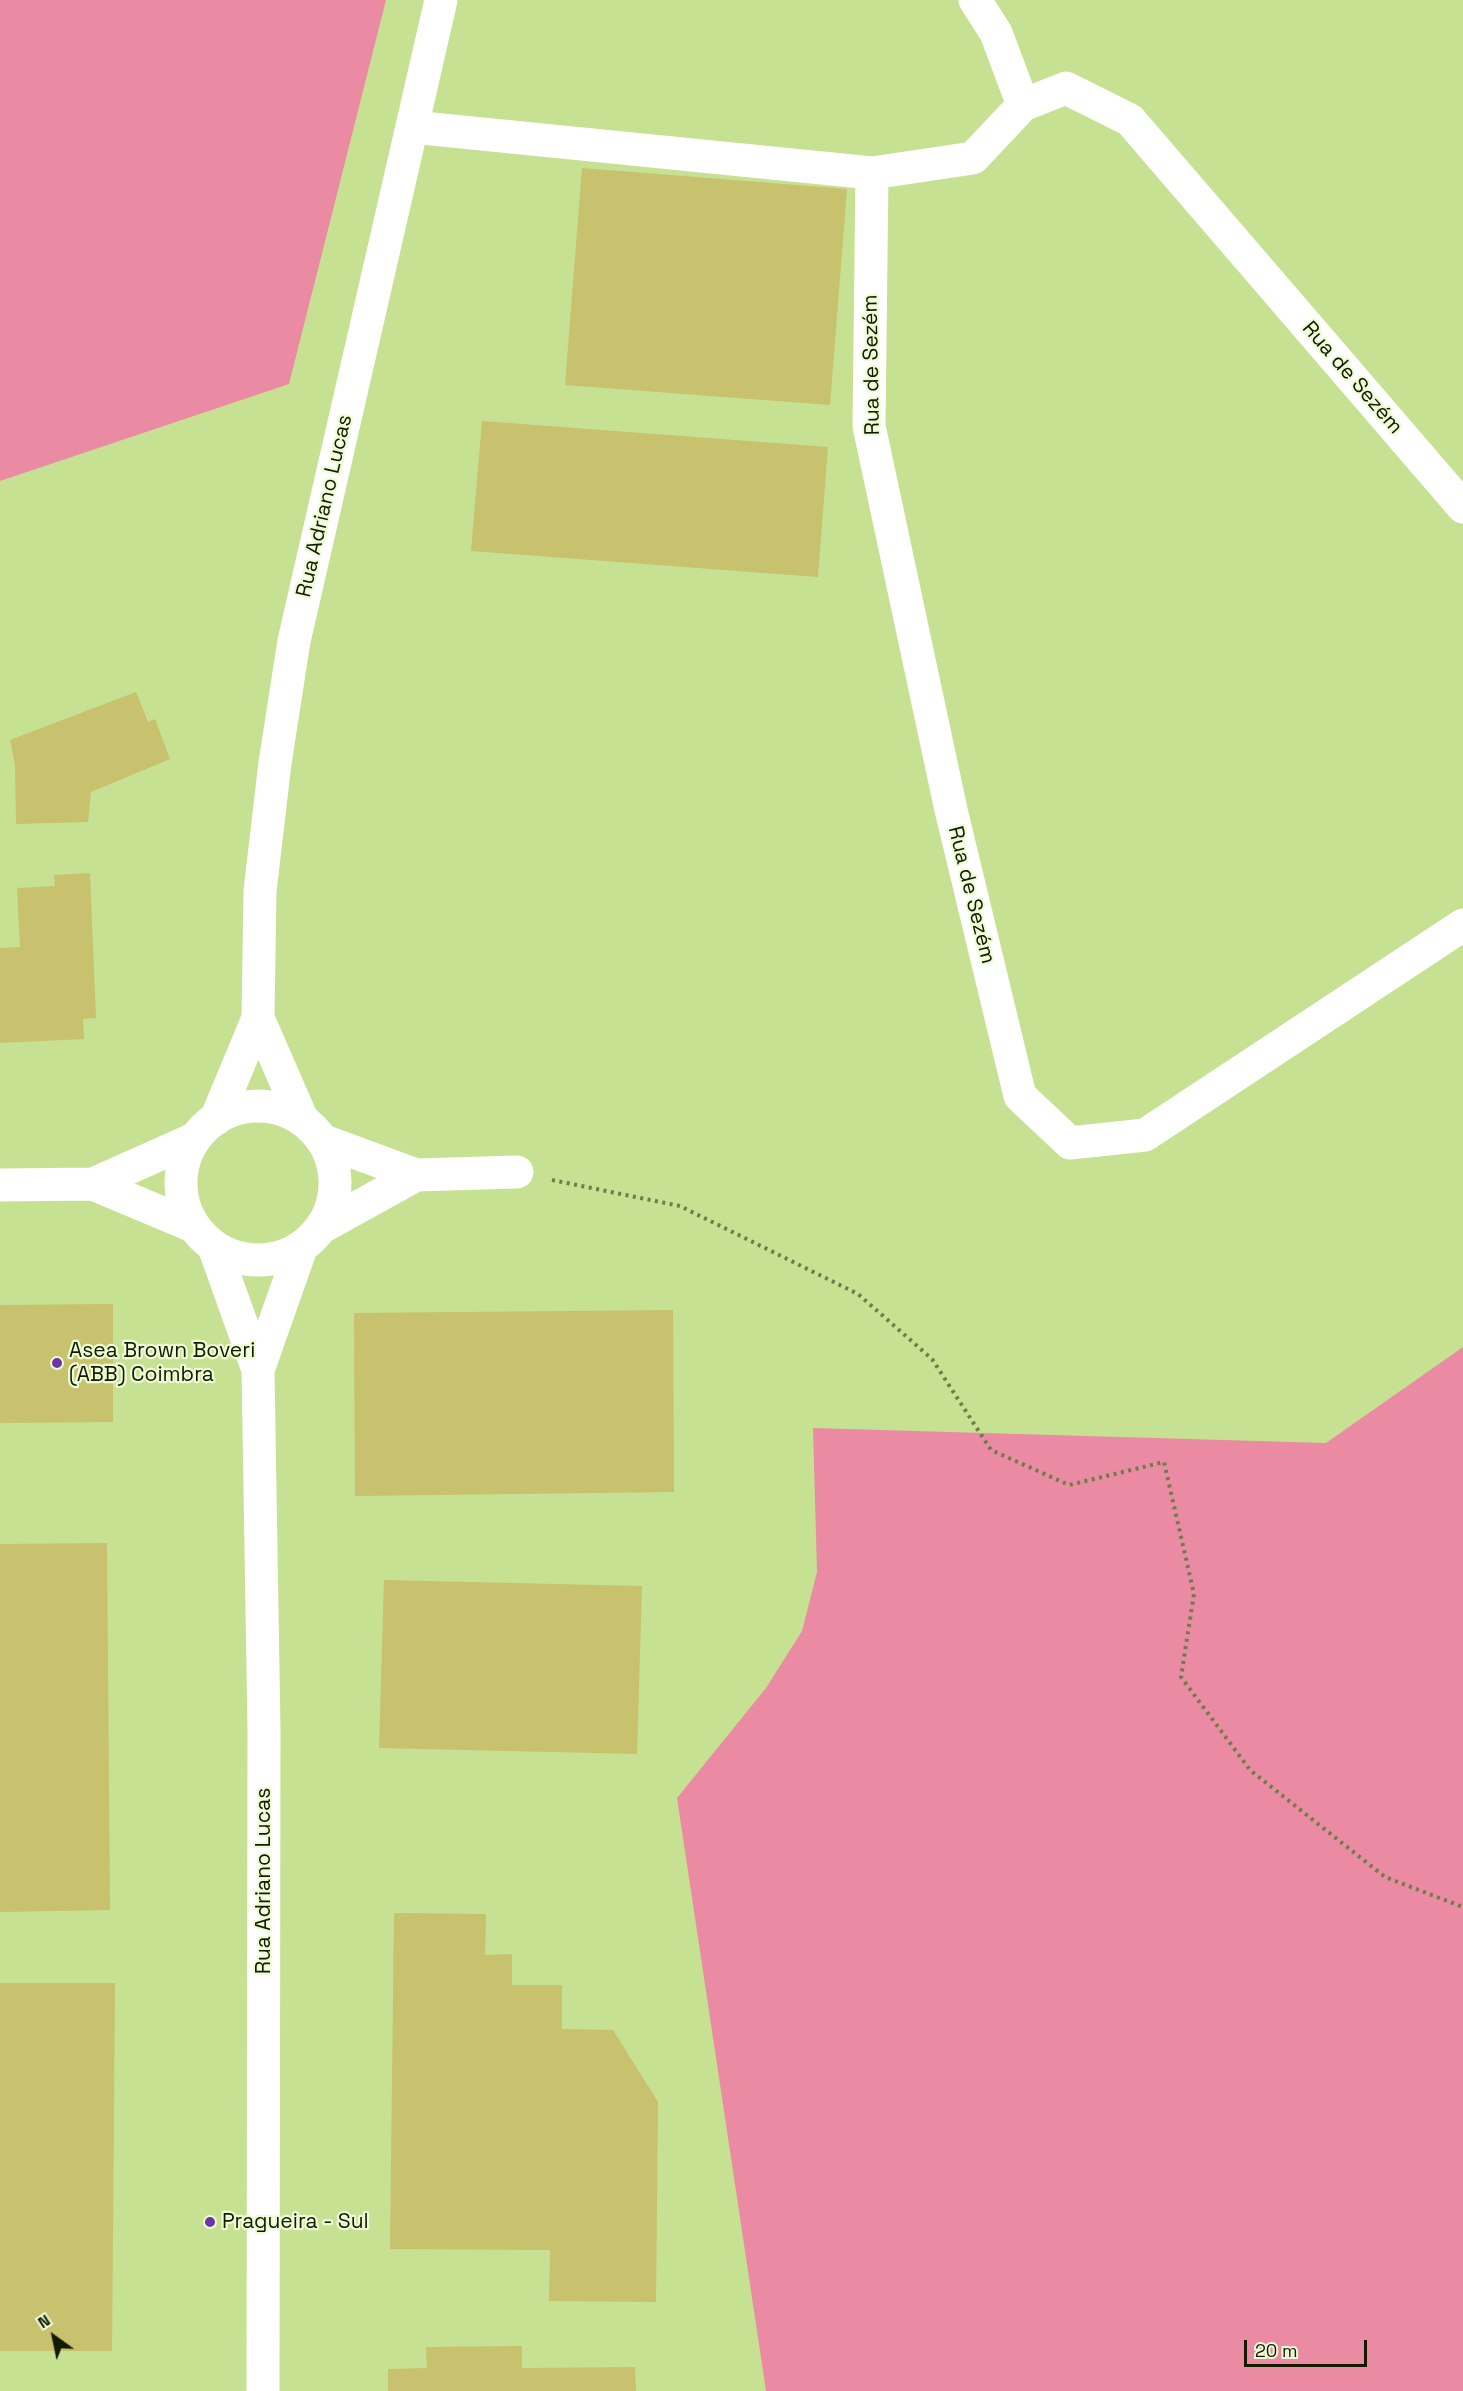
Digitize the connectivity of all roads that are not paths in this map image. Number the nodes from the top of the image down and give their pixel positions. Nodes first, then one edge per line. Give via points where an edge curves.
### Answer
1 (441, 0) edge
2 (975, 0) edge
3 (1023, 105) junction
4 (412, 127) junction
5 (872, 173) junction
6 (1463, 507) edge
7 (1463, 925) edge
8 (258, 1018) junction
9 (205, 1129) junction
10 (313, 1130) junction
11 (517, 1173) road end
12 (416, 1175) junction
13 (93, 1184) junction
14 (0, 1185) edge
15 (203, 1236) junction
16 (311, 1237) junction
17 (258, 1370) junction
18 (264, 2391) edge

1 - 4 street, Rua Adriano Lucas
2 - 3 street via 996,33
3 - 5 street via 974,158
3 - 6 street, Rua de Sezém via 1066,88 1130,120
4 - 5 street
4 - 8 street, Rua Adriano Lucas via 294,640 260,891
5 - 7 street, Rua de Sezém via 869,426 951,810 1020,1096 1070,1143 1145,1135
8 - 9 street, Rua Adriano Lucas
8 - 10 street, Rua Adriano Lucas
9 - 10 street via 236,1108 259,1106 282,1109
9 - 13 street
9 - 15 street via 184,1160 181,1182 183,1205
10 - 12 street
10 - 16 street via 333,1162 336,1184 332,1206
11 - 12 street
12 - 16 street
13 - 14 street
13 - 15 street
15 - 16 street via 235,1257 257,1261 280,1257
15 - 17 street, Rua Adriano Lucas
16 - 17 street, Rua Adriano Lucas
17 - 18 street, Rua Adriano Lucas via 264,1730

